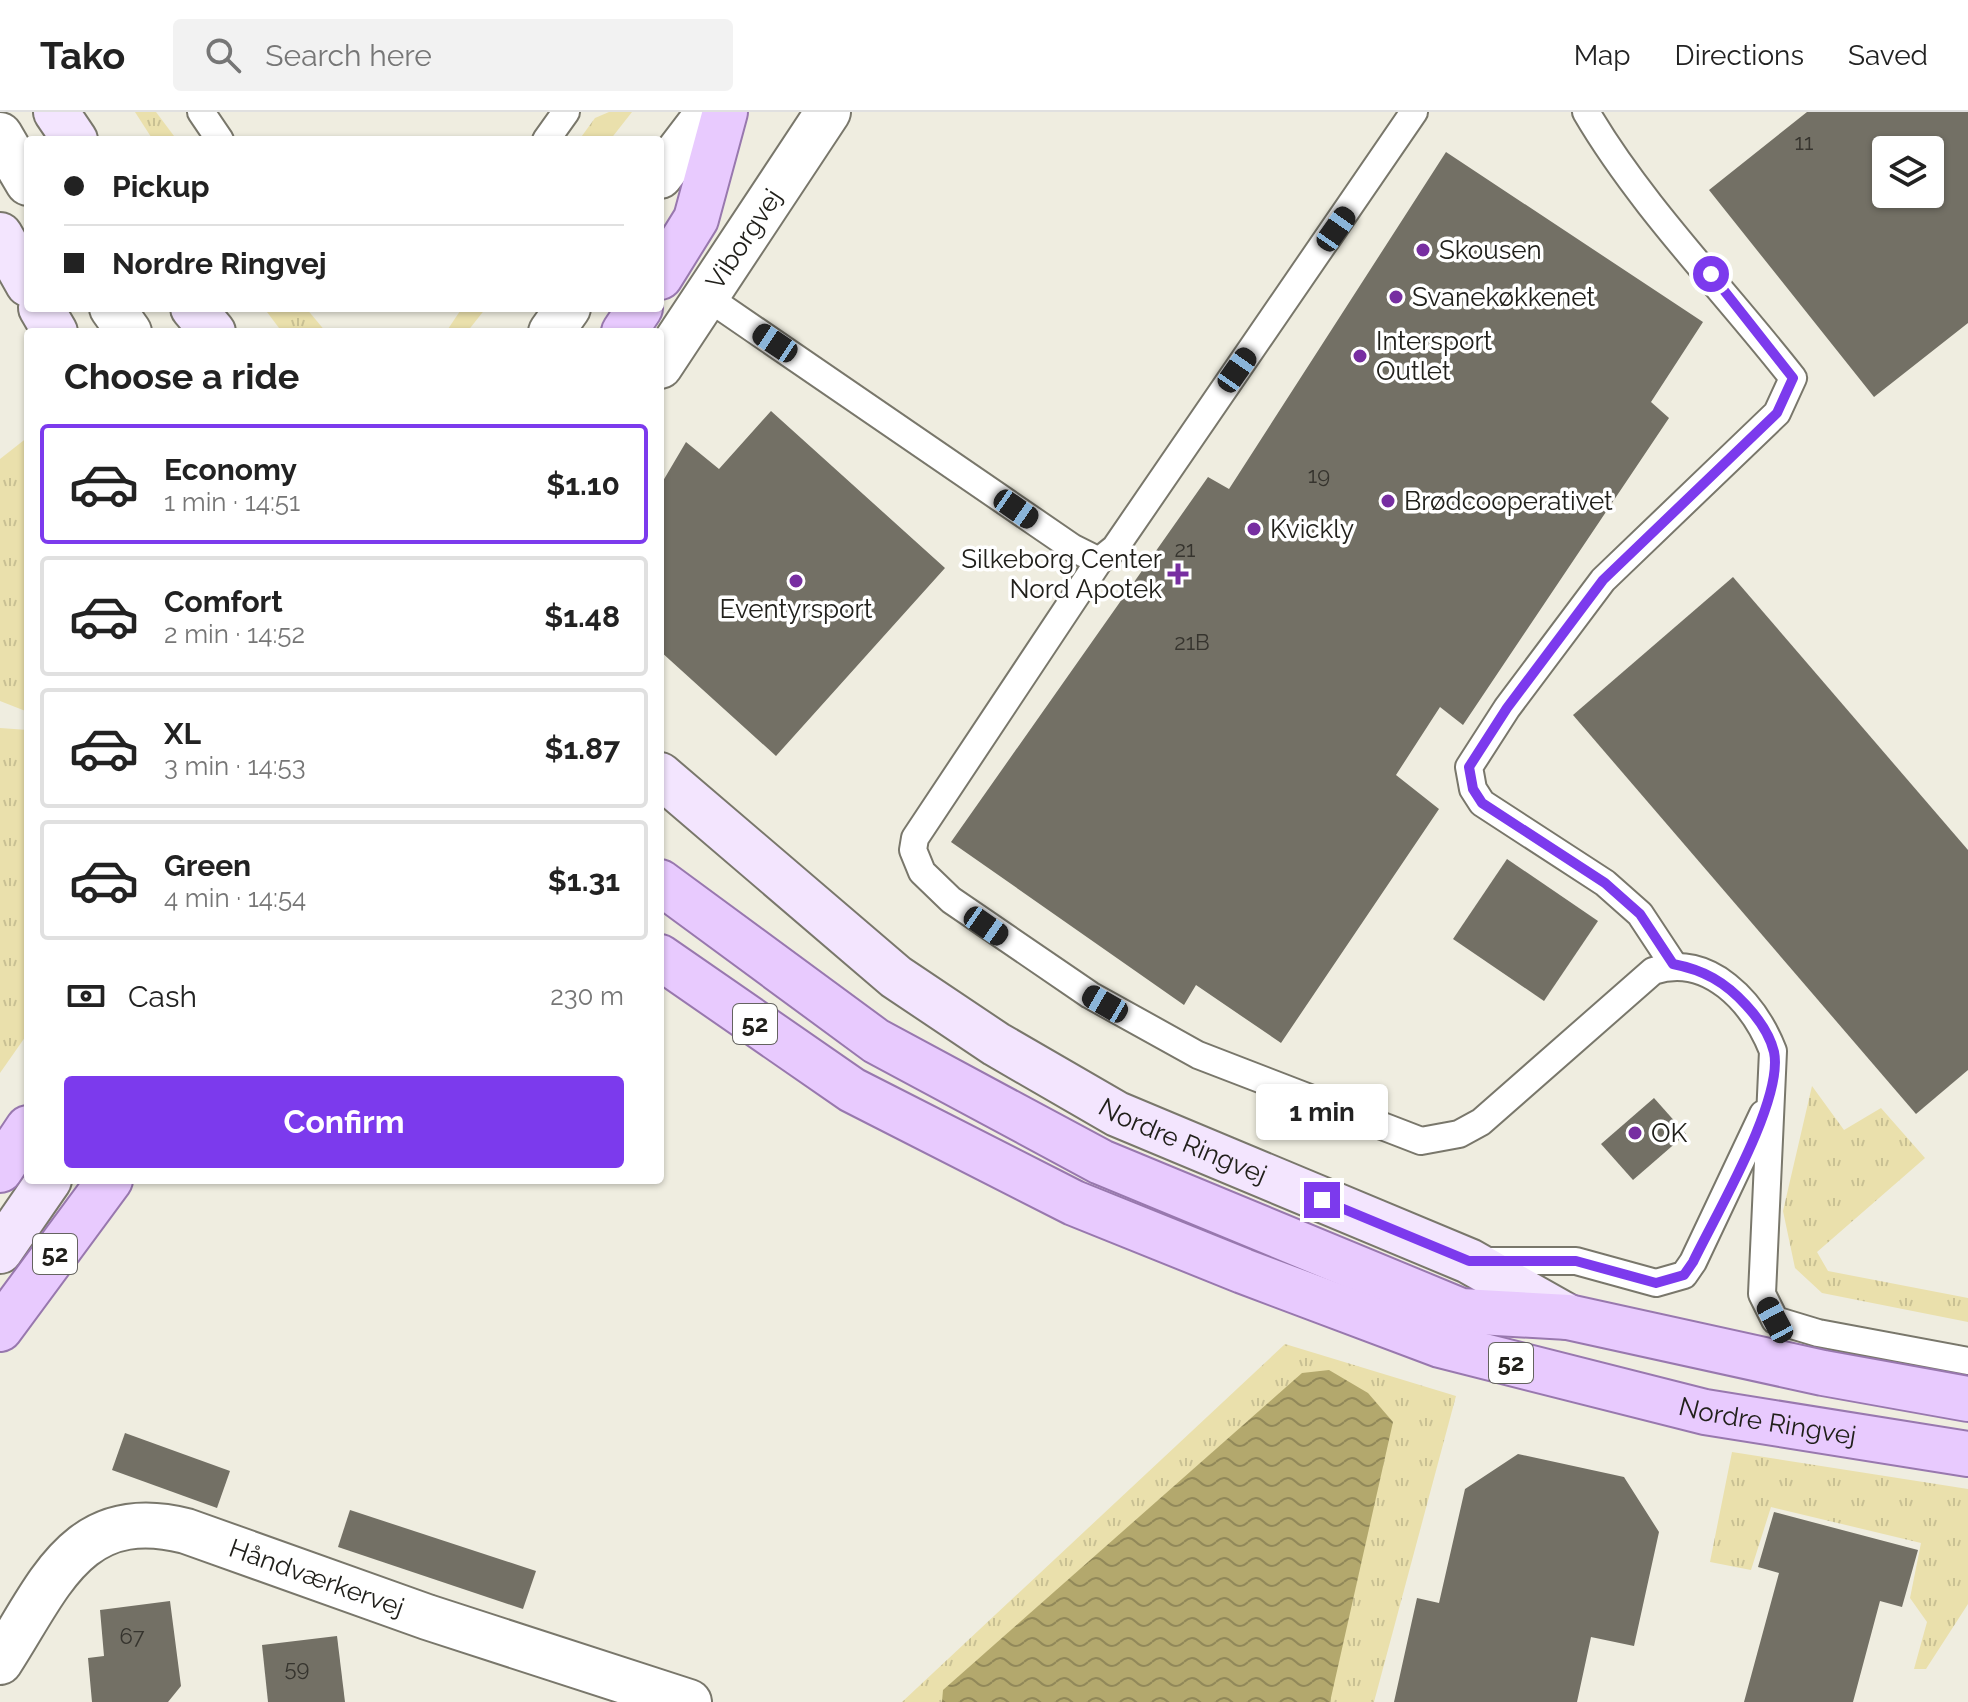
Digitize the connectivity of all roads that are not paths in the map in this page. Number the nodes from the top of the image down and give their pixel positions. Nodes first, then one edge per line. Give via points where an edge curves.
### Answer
1 (56, 112) edge
2 (201, 112) edge
3 (566, 112) edge
4 (709, 112) edge
5 (725, 112) edge
6 (828, 112) edge
7 (1414, 112) edge
8 (1586, 112) edge
9 (0, 135) edge
10 (72, 136) edge
11 (217, 136) edge
12 (549, 136) edge
13 (664, 171) edge
14 (24, 176) edge
15 (0, 235) edge
16 (664, 271) edge
17 (24, 277) edge
18 (704, 295) junction
19 (196, 312) edge
20 (210, 328) edge
21 (664, 360) edge
22 (1099, 561) junction
23 (664, 778) edge
24 (664, 885) edge
25 (664, 960) edge
26 (1673, 964) junction
27 (1768, 1104) junction
28 (24, 1134) edge
29 (0, 1170) edge
30 (46, 1184) edge
31 (107, 1184) edge
32 (0, 1251) edge
33 (1469, 1261) junction
34 (1568, 1317) junction
35 (0, 1329) edge
36 (1968, 1361) edge
37 (1968, 1399) edge
38 (1968, 1454) edge
39 (0, 1662) edge
40 (689, 1702) edge

1 - 10 main road
2 - 11 lane
3 - 12 lane
4 - 13 street
5 - 16 main road via 696,219
6 - 18 street, Viborgvej
7 - 22 lane via 1115,548
8 - 26 lane via 1615,162 1793,378 1777,413 1603,580 1507,708 1469,767 1470,779 1482,803 1593,875 1640,914
9 - 14 street
15 - 17 main road
18 - 21 street, Viborgvej
18 - 22 lane
19 - 20 main road
22 - 26 lane via 915,838 915,857 930,883 986,926 1090,995 1198,1055 1421,1141 1459,1134 1481,1122 1653,971
23 - 33 main road, Nordre Ringvej via 896,977 996,1044 1117,1114
24 - 34 main road via 876,1041 1101,1162 1461,1311
25 - 38 main road, Nordre Ringvej / 52 via 852,1090 1074,1203 1257,1276 1440,1345 1705,1412
26 - 27 lane via 1717,978 1757,1017 1773,1051
27 - 33 lane via 1684,1275 1656,1283 1576,1261
27 - 36 lane via 1762,1294 1775,1320
28 - 29 main road
30 - 32 main road
31 - 35 main road, 52
33 - 34 main road, Nordre Ringvej
34 - 37 main road, Nordre Ringvej
39 - 40 street, Håndværkervej via 64,1563 84,1544 107,1531 149,1524 186,1531

